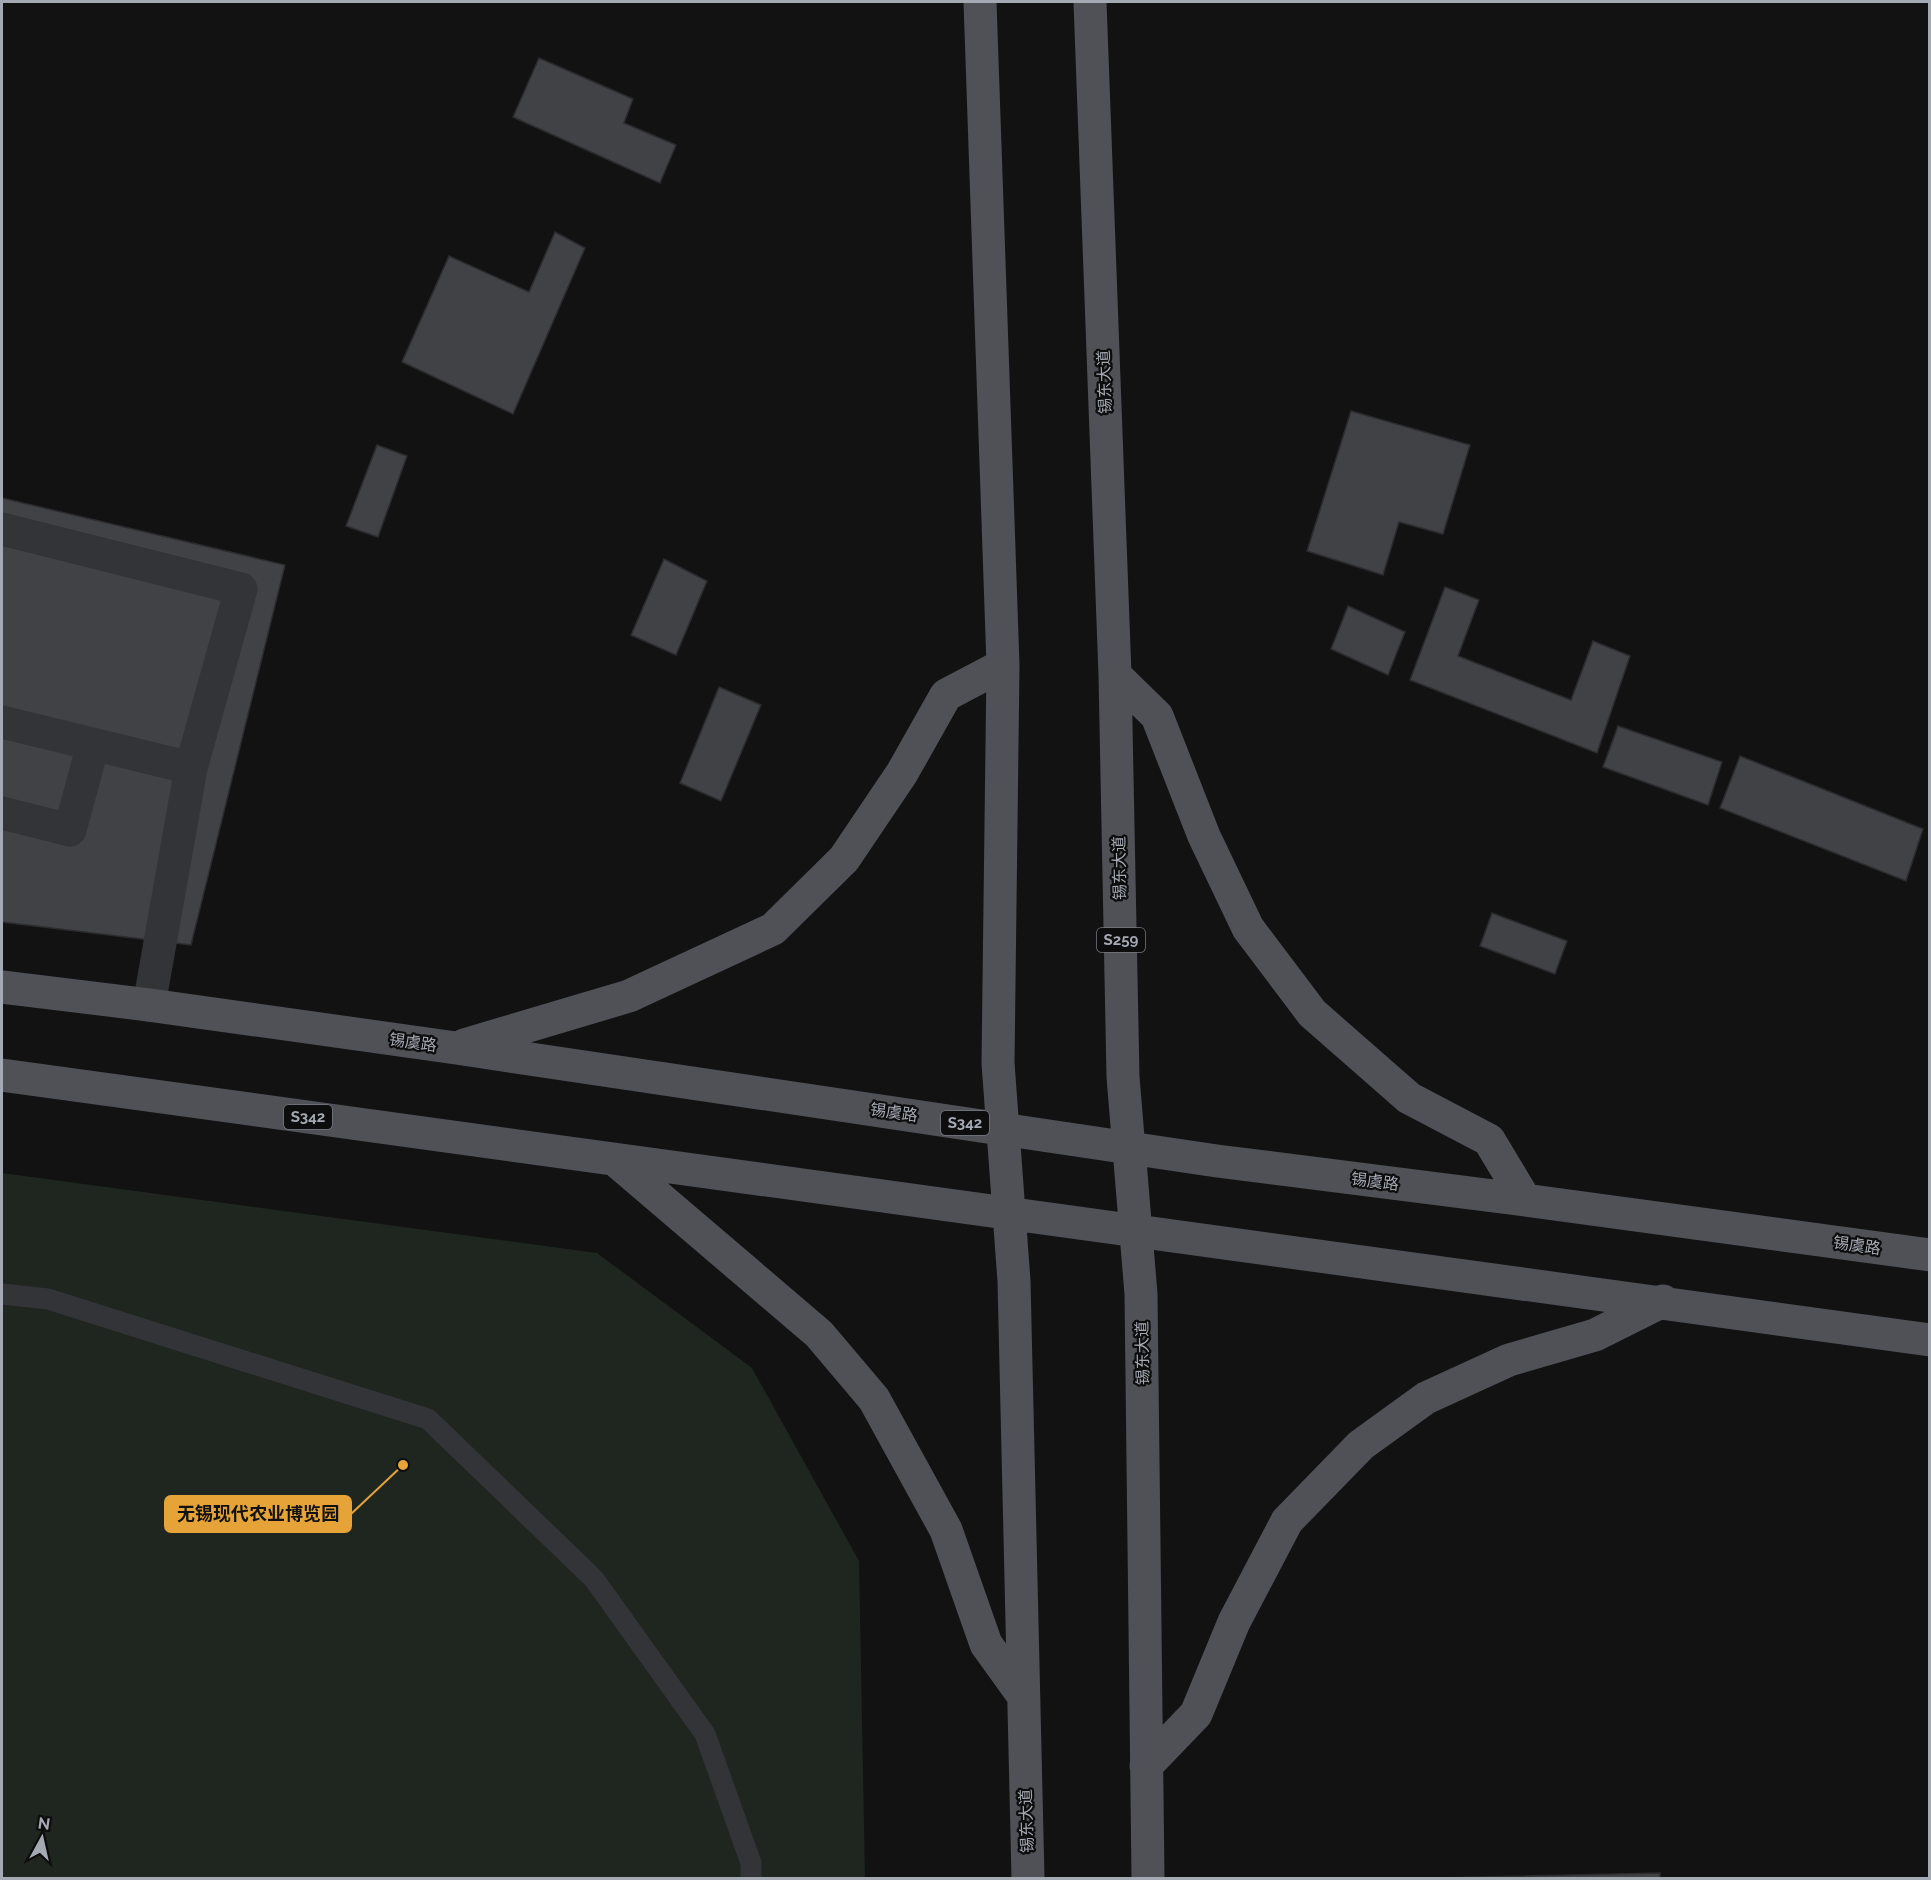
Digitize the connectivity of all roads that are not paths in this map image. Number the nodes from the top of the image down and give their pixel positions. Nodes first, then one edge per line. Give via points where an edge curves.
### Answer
1 (980, 2) edge
2 (1089, 2) edge
3 (2, 529) edge
4 (1003, 665) junction
5 (1115, 675) junction
6 (2, 723) edge
7 (93, 745) junction
8 (190, 768) junction
9 (2, 813) edge
10 (2, 987) edge
11 (149, 1005) junction
12 (456, 1048) junction
13 (2, 1075) edge
14 (1003, 1129) junction
15 (1129, 1148) junction
16 (614, 1159) junction
17 (1525, 1200) junction
18 (1010, 1213) junction
19 (1137, 1231) junction
20 (1929, 1255) edge
21 (2, 1294) edge
22 (1663, 1302) junction
23 (1929, 1340) edge
24 (1022, 1694) junction
25 (1146, 1766) junction
26 (751, 1878) edge
27 (1028, 1878) edge
28 (1148, 1878) edge

1 - 4 main road, 锡东大道
2 - 5 main road, 锡东大道 / S259
3 - 8 street via 242,589
4 - 12 main road via 946,694 902,773 844,859 773,930 629,996
4 - 14 main road, 锡东大道 via 998,1063
5 - 15 main road, 锡东大道 / S259
5 - 17 main road via 1157,716 1204,836 1248,928 1312,1013 1409,1098 1489,1140
6 - 7 street
7 - 8 street
7 - 9 street via 70,830
8 - 11 street
10 - 11 main road, 锡虞路 / S342
11 - 12 main road, 锡虞路 / S342
12 - 14 main road, 锡虞路 / S342
13 - 16 main road, S342
14 - 15 main road, 锡虞路 / S342
14 - 18 main road, 锡东大道
15 - 17 main road, 锡虞路 / S342
15 - 19 main road, 锡东大道 / S259
16 - 18 main road, S342
16 - 24 main road via 819,1334 874,1399 945,1530 986,1644
17 - 20 main road, 锡虞路 / S342
18 - 19 main road, S342
18 - 24 main road, 锡东大道
19 - 22 main road, S342
19 - 25 main road, 锡东大道 / S259
21 - 26 lane via 48,1299 428,1419 594,1579 705,1734 751,1863
22 - 23 main road, S342
22 - 25 main road via 1595,1335 1509,1360 1426,1398 1362,1445 1287,1521 1234,1622 1196,1714
24 - 27 main road, 锡东大道
25 - 28 main road, 锡东大道 / S259

